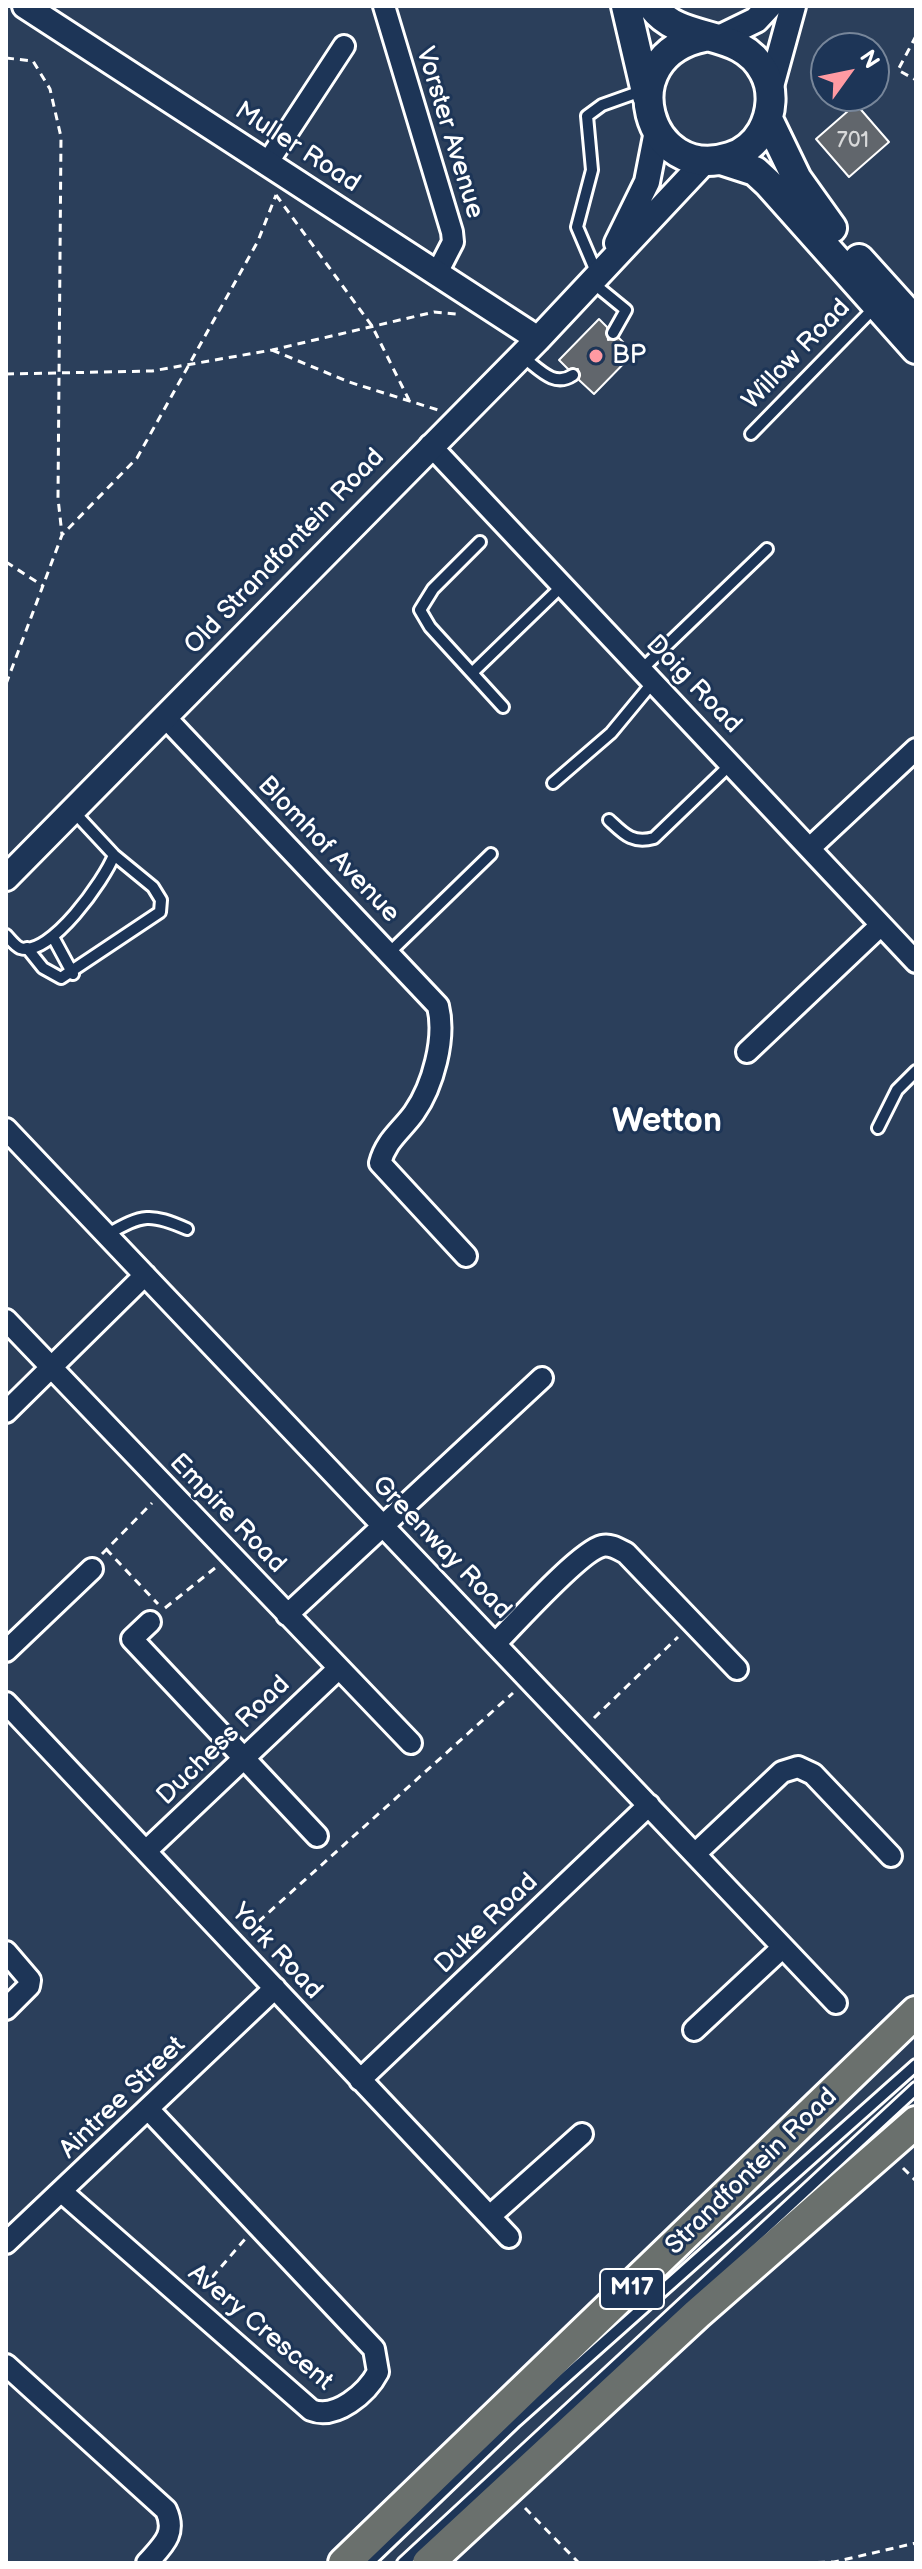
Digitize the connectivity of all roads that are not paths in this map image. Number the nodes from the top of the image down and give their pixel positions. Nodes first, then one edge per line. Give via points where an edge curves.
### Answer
1 (25, 6) edge
2 (384, 6) edge
3 (626, 6) edge
4 (652, 6) edge
5 (769, 6) edge
6 (793, 6) edge
7 (712, 38) junction
8 (344, 46) dead end
9 (770, 90) junction
10 (647, 93) junction
11 (768, 119) junction
12 (657, 131) junction
13 (713, 160) junction
14 (268, 162) junction
15 (437, 273) junction
16 (597, 274) junction
17 (875, 307) junction
18 (916, 322) edge
19 (613, 333) dead end
20 (530, 347) junction
21 (916, 349) edge
22 (573, 375) dead end
23 (751, 434) dead end
24 (430, 445) junction
25 (480, 542) dead end
26 (767, 549) dead end
27 (563, 585) junction
28 (474, 671) junction
29 (648, 675) junction
30 (503, 707) dead end
31 (164, 716) junction
32 (916, 749) edge
33 (732, 763) junction
34 (553, 783) dead end
35 (72, 810) junction
36 (609, 820) dead end
37 (811, 847) junction
38 (491, 854) dead end
39 (114, 855) junction
40 (6, 878) edge
41 (881, 925) junction
42 (6, 935) edge
43 (53, 937) junction
44 (27, 948) junction
45 (389, 953) junction
46 (916, 962) edge
47 (73, 974) junction
48 (747, 1052) dead end
49 (916, 1071) edge
50 (878, 1128) dead end
51 (6, 1129) edge
52 (187, 1229) dead end
53 (108, 1234) junction
54 (466, 1256) dead end
55 (145, 1275) junction
56 (6, 1320) edge
57 (51, 1367) junction
58 (542, 1378) dead end
59 (6, 1412) edge
60 (383, 1524) junction
61 (92, 1569) dead end
62 (287, 1615) junction
63 (157, 1616) road end
64 (496, 1643) junction
65 (6, 1651) edge
66 (338, 1669) junction
67 (737, 1669) dead end
68 (6, 1703) edge
69 (411, 1743) dead end
70 (244, 1759) junction
71 (649, 1805) junction
72 (317, 1836) dead end
73 (146, 1851) junction
74 (696, 1853) junction
75 (891, 1856) dead end
76 (783, 1947) junction
77 (6, 1952) edge
78 (275, 1988) junction
79 (836, 2003) dead end
80 (6, 2009) edge
81 (916, 2012) edge
82 (694, 2030) dead end
83 (916, 2065) edge
84 (360, 2080) junction
85 (916, 2088) edge
86 (149, 2110) junction
87 (916, 2122) edge
88 (582, 2134) dead end
89 (62, 2192) junction
90 (490, 2216) junction
91 (509, 2237) dead end
92 (6, 2243) edge
93 (6, 2365) edge
94 (147, 2563) edge
95 (344, 2563) edge
96 (368, 2563) edge
97 (403, 2563) edge
98 (428, 2563) edge

1 - 14 street, Muller Road
2 - 15 street, Vorster Avenue via 452,232 453,242
3 - 10 main road
4 - 7 main road via 678,29
5 - 7 street via 756,20
6 - 9 street
7 - 9 main road via 747,50 766,75
7 - 10 main road via 690,40 665,56
8 - 14 street
9 - 11 main road
10 - 12 main road
10 - 16 lane via 602,105 587,116 592,170 577,227
11 - 13 main road via 750,146
11 - 18 main road via 808,197
12 - 13 main road via 677,152
12 - 16 street, Old Strandfontein Road via 647,182
13 - 16 street, Old Strandfontein Road
13 - 17 main road via 755,171
14 - 15 street, Muller Road
15 - 20 street, Muller Road
16 - 19 lane via 626,310
16 - 20 street, Old Strandfontein Road
17 - 21 main road
17 - 23 lane, Willow Road
20 - 22 lane via 554,380
20 - 24 street, Old Strandfontein Road
24 - 27 street, Doig Road
24 - 31 street, Old Strandfontein Road
25 - 28 lane via 433,589 420,610
26 - 29 lane
27 - 28 lane
27 - 29 street, Doig Road
28 - 30 lane
29 - 33 street, Doig Road
29 - 34 lane via 611,733
31 - 35 street, Old Strandfontein Road
31 - 45 street, Blomhof Avenue
32 - 37 street
33 - 36 lane via 654,838 629,838
33 - 37 street, Doig Road
35 - 39 lane
35 - 40 street, Old Strandfontein Road
37 - 41 street, Doig Road
38 - 45 lane
39 - 43 lane via 97,888
39 - 47 lane via 153,887 161,900 160,912
41 - 46 street, Doig Road
41 - 48 street
42 - 44 lane
43 - 44 lane
43 - 47 lane
44 - 47 lane via 54,977
45 - 54 street, Blomhof Avenue via 434,1000 440,1014 424,1095 388,1141 380,1163
49 - 50 lane via 897,1090
51 - 53 street, Greenway Road
52 - 53 lane via 147,1217
53 - 55 street, Greenway Road
55 - 57 street
55 - 60 street, Greenway Road
56 - 57 street, Empire Road
57 - 59 street
57 - 62 street, Empire Road
58 - 60 street
60 - 62 street
60 - 64 street, Greenway Road
61 - 65 street
62 - 66 street, Empire Road
63 - 70 street via 132,1639
64 - 67 street via 582,1559 603,1546 626,1553
64 - 71 street, Greenway Road
66 - 69 street, Empire Road
66 - 70 street, Duchess Road
68 - 73 street, York Road
70 - 72 street
70 - 73 street, Duchess Road
71 - 74 street, Greenway Road
71 - 84 street, Duke Road
73 - 78 street, York Road
74 - 75 street via 782,1772 798,1767 813,1774
74 - 76 street, Greenway Road
76 - 79 street, Greenway Road
76 - 82 street
77 - 80 street via 30,1980
78 - 84 street, York Road
78 - 86 street, Aintree Street
81 - 95 main road, Strandfontein Road / M17
83 - 96 lane via 516,2421
84 - 90 street, York Road
85 - 97 lane
86 - 89 street, Aintree Street
86 - 89 street, Avery Crescent via 374,2349 376,2376 338,2411 315,2412
87 - 98 main road, M17 via 697,2314
88 - 90 street
89 - 92 street, Aintree Street
90 - 91 street, York Road
93 - 94 street via 166,2510 172,2528

